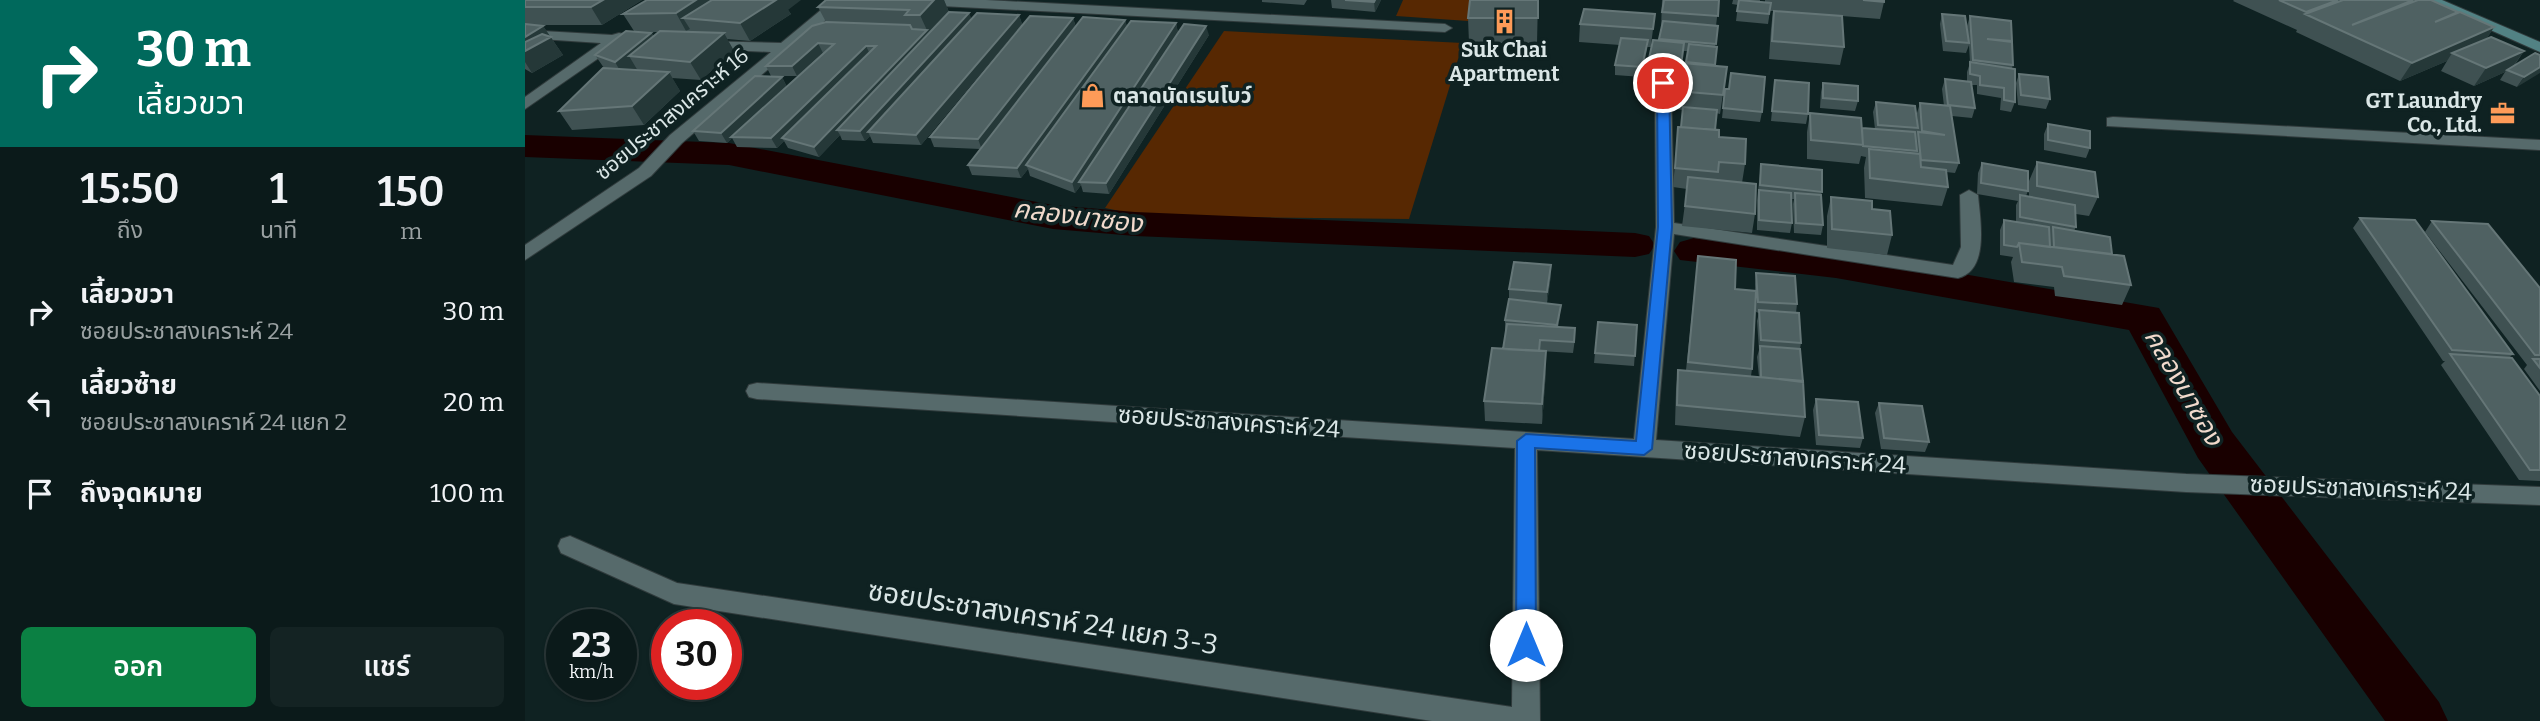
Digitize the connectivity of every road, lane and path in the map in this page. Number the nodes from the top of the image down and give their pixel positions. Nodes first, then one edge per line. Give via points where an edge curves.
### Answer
1 (842, 0) edge
2 (903, 0) edge
3 (2430, 0) edge
4 (638, 24) edge
5 (1445, 28) dead end
6 (525, 34) edge
7 (615, 40) junction
8 (655, 42) edge
9 (694, 44) edge
10 (2540, 47) edge
11 (787, 48) junction
12 (1663, 83) dead end
13 (525, 104) edge
14 (2113, 122) dead end
15 (2540, 145) edge
16 (1969, 195) dead end
17 (1665, 227) junction
18 (525, 254) edge
19 (757, 391) dead end
20 (1526, 441) junction
21 (1644, 449) junction
22 (2540, 496) edge
23 (570, 546) dead end
24 (1515, 721) edge
25 (1526, 721) edge

1 - 11 street, ซอยประชาสงเคราะห์ 16
2 - 5 street
3 - 10 main road
4 - 7 street
6 - 7 street
7 - 8 street
7 - 13 street
9 - 11 street
11 - 18 street, ซอยประชาสงเคราะห์ 16 via 676,139 645,172
12 - 17 street
14 - 15 street
16 - 17 street via 1971,242 1966,265 1958,272
17 - 21 street
19 - 20 street, ซอยประชาสงเคราะห์ 24
20 - 21 street, ซอยประชาสงเคราะห์ 24
20 - 25 street
21 - 22 street, ซอยประชาสงเคราะห์ 24 via 2186,483
23 - 24 street, ซอยประชาสงเคราห์ 24 แยก 3-3 via 674,593

